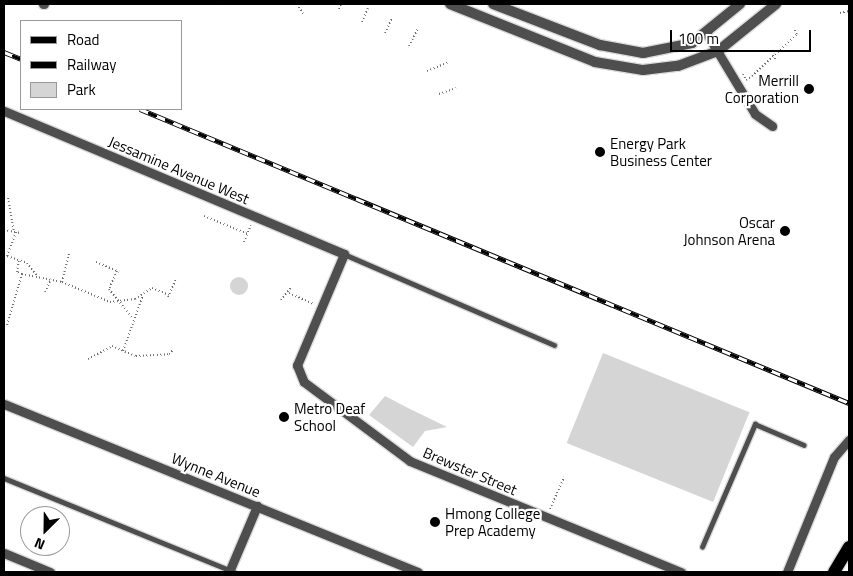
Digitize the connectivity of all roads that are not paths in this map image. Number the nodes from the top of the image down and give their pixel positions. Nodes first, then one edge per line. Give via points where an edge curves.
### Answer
1 (450, 4) edge
2 (493, 4) edge
3 (740, 4) edge
4 (776, 4) edge
5 (706, 34) junction
6 (718, 51) junction
7 (4, 111) edge
8 (772, 126) dead end
9 (344, 254) junction
10 (554, 345) dead end
11 (4, 404) edge
12 (849, 440) edge
13 (804, 445) dead end
14 (4, 478) edge
15 (257, 506) junction
16 (702, 547) dead end
17 (849, 548) edge
18 (4, 553) edge
19 (50, 572) edge
20 (231, 572) edge
21 (418, 572) edge
22 (681, 572) edge
23 (787, 572) edge
24 (834, 572) edge
25 (840, 572) edge

1 - 6 street via 619,68 664,69
2 - 5 street via 600,45 631,52 667,51
3 - 5 street
4 - 6 street
5 - 6 street
6 - 8 street via 755,114
7 - 9 street, Jessamine Avenue West
9 - 10 lane
9 - 22 street, Brewster Street via 298,372 312,388 410,461
11 - 15 street, Wynne Avenue
12 - 23 street via 834,457
13 - 16 lane via 755,424
14 - 20 lane
15 - 20 street
15 - 21 street, Wynne Avenue
17 - 24 main road
17 - 25 main road
18 - 19 street

